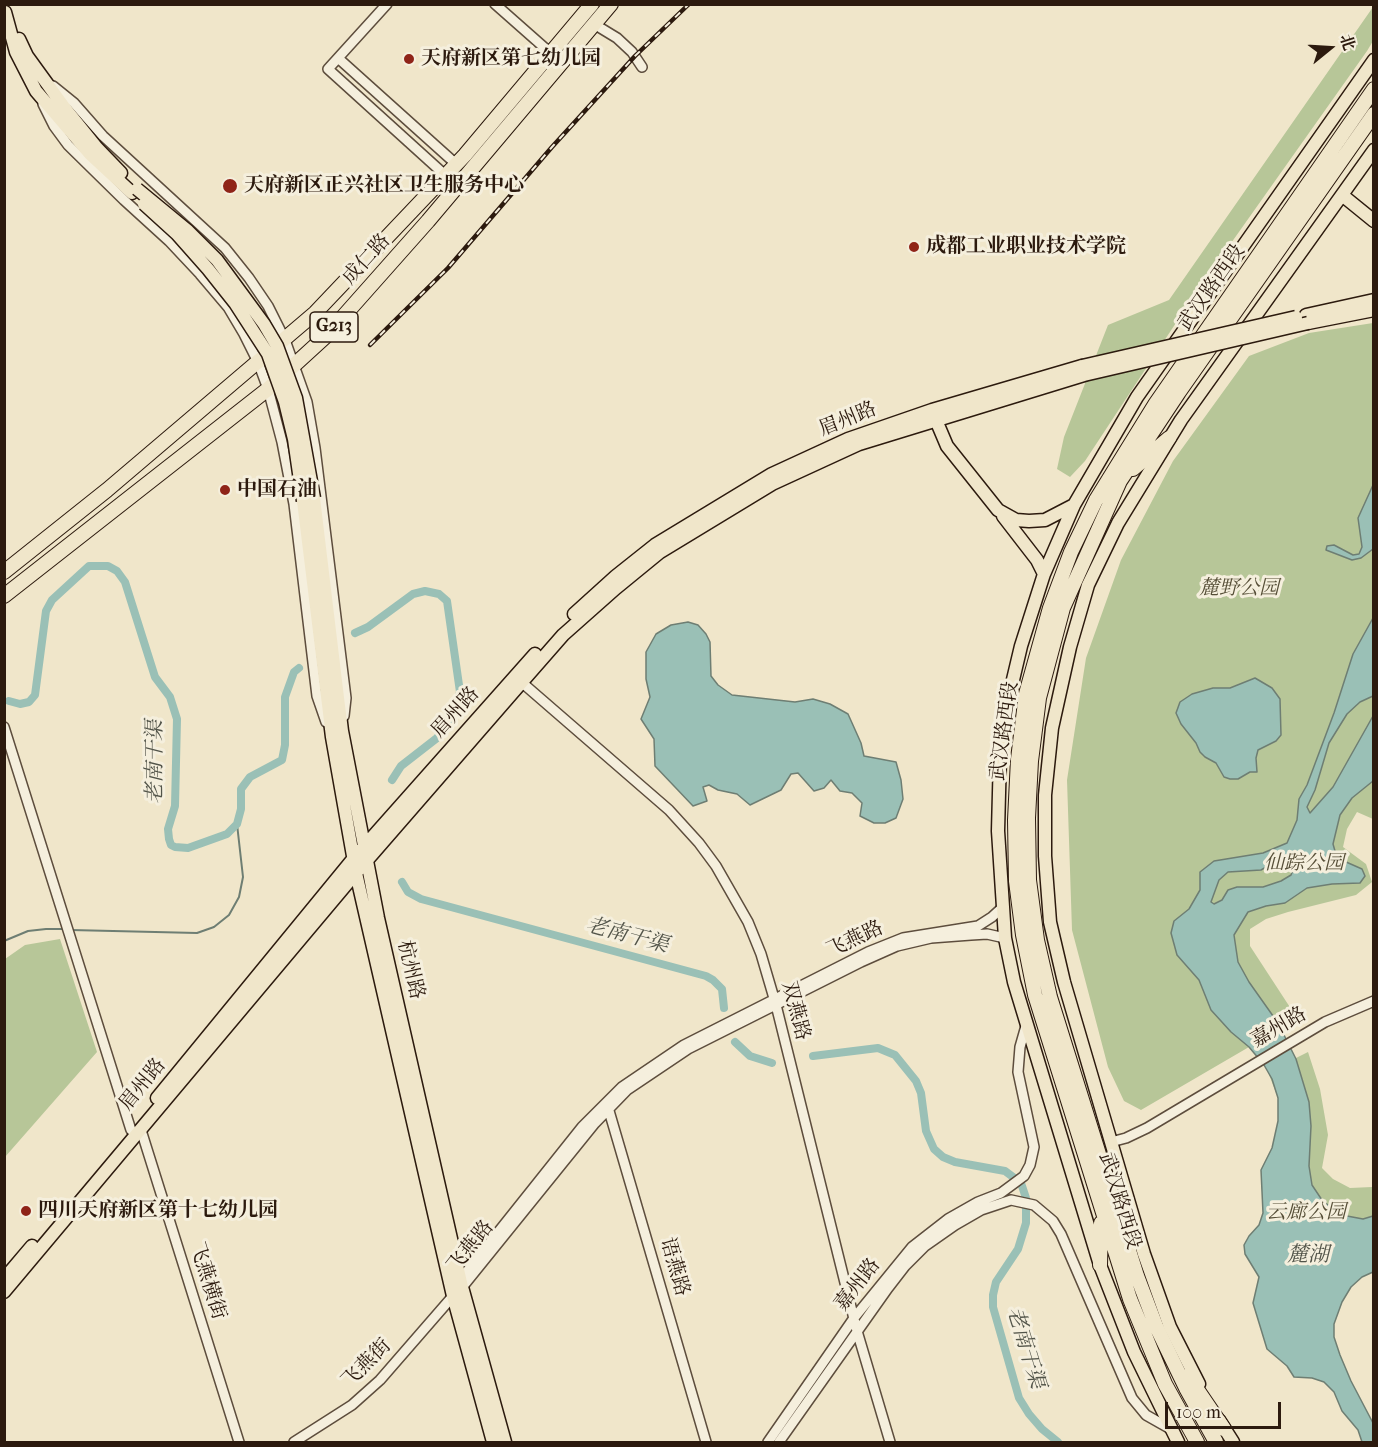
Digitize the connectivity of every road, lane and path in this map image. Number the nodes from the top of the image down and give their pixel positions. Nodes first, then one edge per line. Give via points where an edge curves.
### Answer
1 (387, 4) edge
2 (495, 4) edge
3 (592, 4) edge
4 (611, 4) edge
5 (4, 7) edge
6 (5, 12) edge
7 (594, 24) junction
8 (338, 58) junction
9 (556, 58) junction
10 (1374, 60) edge
11 (642, 67) dead end
12 (46, 81) junction
13 (1374, 90) edge
14 (36, 91) junction
15 (1374, 114) edge
16 (1374, 150) edge
17 (456, 164) junction
18 (445, 176) junction
19 (134, 191) junction
20 (1342, 195) junction
21 (1374, 221) edge
22 (1374, 300) edge
23 (1374, 310) edge
24 (1307, 319) junction
25 (285, 340) junction
26 (258, 362) junction
27 (295, 365) junction
28 (268, 389) junction
29 (934, 415) junction
30 (1169, 438) junction
31 (1120, 480) junction
32 (1074, 505) junction
33 (999, 510) junction
34 (4, 572) edge
35 (1044, 574) junction
36 (4, 596) edge
37 (518, 679) junction
38 (4, 727) edge
39 (337, 734) junction
40 (364, 846) junction
41 (353, 859) junction
42 (367, 862) junction
43 (356, 873) junction
44 (1003, 907) junction
45 (1005, 938) junction
46 (1374, 1001) edge
47 (775, 1002) junction
48 (1026, 1026) junction
49 (608, 1105) junction
50 (136, 1130) junction
51 (1111, 1142) junction
52 (1101, 1212) junction
53 (1100, 1265) junction
54 (4, 1279) edge
55 (459, 1287) junction
56 (4, 1292) edge
57 (854, 1318) junction
58 (1156, 1326) junction
59 (857, 1331) junction
60 (1169, 1428) junction
61 (1224, 1429) junction
62 (239, 1443) edge
63 (294, 1443) edge
64 (493, 1443) edge
65 (506, 1443) edge
66 (706, 1443) edge
67 (768, 1443) edge
68 (778, 1443) edge
69 (890, 1443) edge
70 (1178, 1443) edge
71 (1197, 1443) edge
72 (1215, 1443) edge
73 (1233, 1443) edge

1 - 8 street
2 - 9 street
3 - 9 highway, 成仁路 / G213
4 - 7 highway, 成仁路 / G213
5 - 6 street
6 - 12 main road via 27,56
6 - 14 main road via 16,52
7 - 9 highway, 成仁路 / G213
7 - 11 street via 617,38
8 - 17 street
8 - 18 street via 328,69
9 - 17 highway, 成仁路 / G213
9 - 27 highway, 成仁路 / G213 via 428,221 326,336
10 - 32 main road via 1137,397
12 - 19 main road
12 - 25 street via 74,103 103,136 225,248 268,306
13 - 52 highway, 武汉路西段 via 1156,403 1096,500 1050,608 1026,694 1014,820 1023,935 1035,995
14 - 19 main road via 90,154
14 - 26 street via 68,145 170,241 228,307
15 - 31 highway, 武汉路西段
16 - 20 main road
17 - 18 highway, 成仁路 / G213
18 - 25 highway, 成仁路 / G213
19 - 39 main road, 杭州路, bridge via 188,231 217,260 277,346 296,398
20 - 21 main road
20 - 30 main road
22 - 24 main road
23 - 24 main road
24 - 29 main road, bridge via 1083,371
25 - 26 highway, 成仁路 / G213
25 - 27 street
26 - 28 street
26 - 34 highway, 成仁路 / G213
27 - 28 highway, 成仁路 / G213
27 - 39 street via 307,402 322,498 346,698
28 - 36 highway, 成仁路 / G213
28 - 39 street via 294,504 317,696
29 - 33 main road via 947,446
29 - 37 main road via 772,484 660,552
30 - 31 highway
30 - 51 main road via 1118,523 1088,585 1052,728 1045,795 1050,922
31 - 58 highway, 武汉路西段 via 1063,608 1040,698 1030,773 1029,880 1050,997 1115,1210
32 - 33 main road via 1045,520 1016,520
32 - 35 main road
33 - 35 main road
35 - 44 main road via 1018,656 1000,755 998,831
37 - 40 main road, 眉州路
37 - 42 main road
37 - 47 street, 双燕路 via 669,810 699,843 748,922
38 - 50 street, 飞燕横街
39 - 40 main road, 杭州路
39 - 41 main road, 杭州路
40 - 41 main road, 眉州路
40 - 42 main road, 杭州路
41 - 43 main road, 杭州路
41 - 50 main road, 眉州路
42 - 43 main road
42 - 55 main road, 杭州路
43 - 50 main road
43 - 55 main road, 杭州路
44 - 45 main road
44 - 47 street, 飞燕路 via 978,926 894,941
45 - 47 street, 飞燕路 via 970,935 897,946
45 - 48 main road
46 - 51 street, 嘉州路 via 1325,1022 1147,1128
47 - 49 street, 飞燕路 via 684,1045 622,1086
47 - 57 street, 双燕路
48 - 53 main road
48 - 57 street, 嘉州路 via 1018,1072 1034,1147 1024,1176 948,1219 912,1247
49 - 55 street, 飞燕路
49 - 66 street, 语燕路
50 - 54 main road, 眉州路
50 - 56 main road
50 - 62 street, 飞燕横街
51 - 61 main road via 1170,1327
52 - 53 highway
52 - 71 highway, 武汉路西段 via 1147,1344
53 - 60 main road
55 - 63 street, 飞燕街 via 380,1380 352,1405
55 - 64 main road, 杭州路
55 - 65 main road, 杭州路
57 - 59 street, 双燕路
57 - 67 street, 嘉州路
58 - 61 highway
58 - 72 highway, 武汉路西段
59 - 60 street via 925,1246 981,1210 1003,1202 1034,1205 1048,1215 1061,1234 1132,1398 1146,1415
59 - 68 street
59 - 69 street, 双燕路
60 - 70 main road
61 - 73 main road

